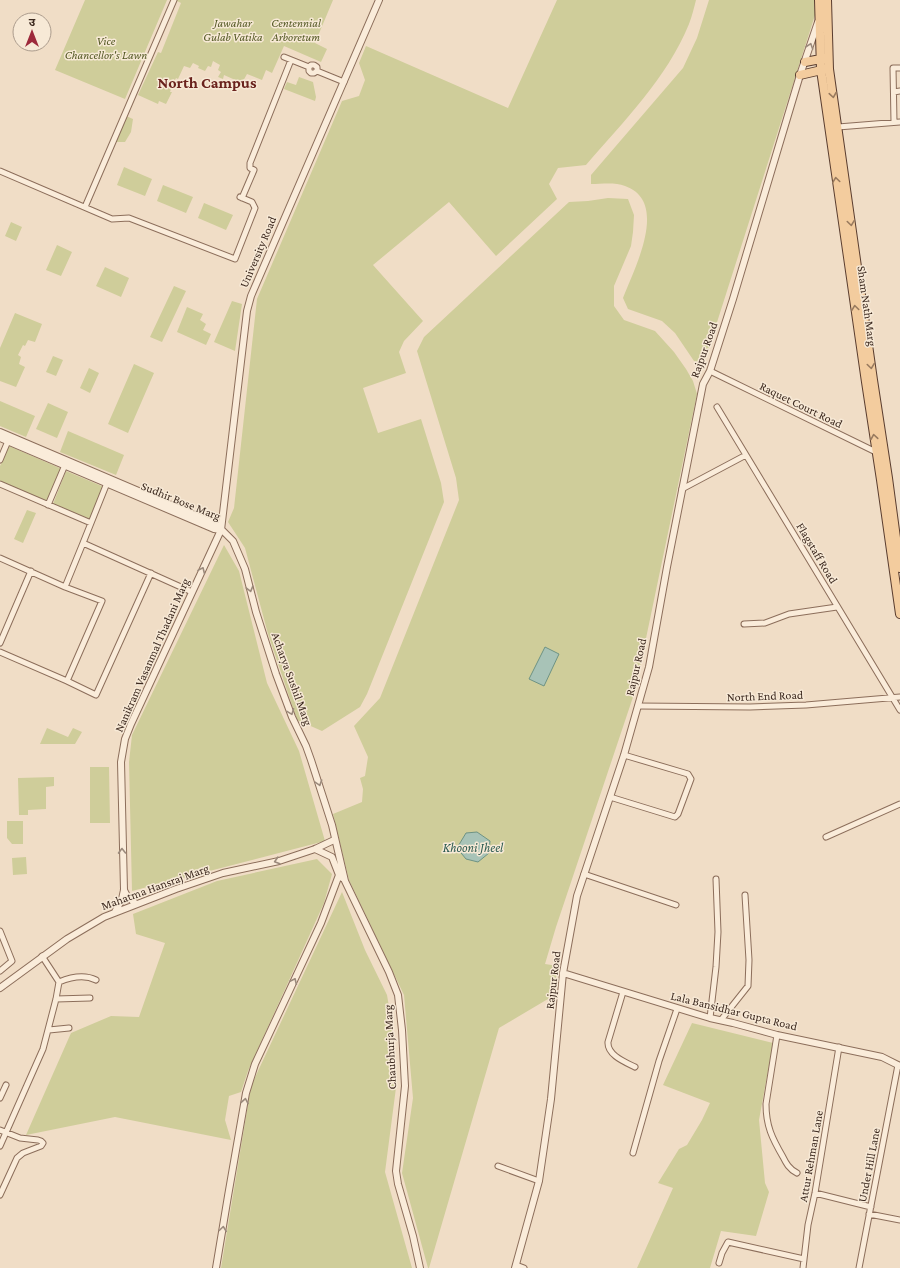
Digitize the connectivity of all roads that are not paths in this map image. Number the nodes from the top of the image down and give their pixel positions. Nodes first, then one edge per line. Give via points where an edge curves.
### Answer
1 (174, 0) edge
2 (379, 0) edge
3 (819, 0) edge
4 (827, 0) edge
5 (820, 17) junction
6 (284, 57) dead end
7 (825, 58) junction
8 (291, 60) junction
9 (805, 62) junction
10 (900, 68) edge
11 (825, 69) junction
12 (800, 75) junction
13 (344, 82) junction
14 (900, 91) edge
15 (894, 92) junction
16 (897, 122) edge
17 (838, 127) junction
18 (0, 171) edge
19 (85, 207) junction
20 (710, 371) junction
21 (717, 407) dead end
22 (0, 432) edge
23 (0, 438) edge
24 (8, 441) junction
25 (881, 454) junction
26 (746, 455) junction
27 (0, 460) edge
28 (65, 465) junction
29 (107, 483) junction
30 (0, 484) edge
31 (682, 489) junction
32 (48, 504) junction
33 (91, 523) junction
34 (221, 530) junction
35 (83, 543) junction
36 (0, 558) edge
37 (900, 568) edge
38 (31, 571) junction
39 (151, 573) junction
40 (65, 587) junction
41 (192, 592) junction
42 (837, 606) junction
43 (900, 614) edge
44 (744, 624) dead end
45 (0, 643) edge
46 (0, 652) edge
47 (67, 681) junction
48 (900, 697) edge
49 (892, 698) junction
50 (638, 706) junction
51 (900, 710) edge
52 (624, 755) junction
53 (610, 797) junction
54 (900, 804) edge
55 (826, 837) dead end
56 (334, 840) junction
57 (314, 849) junction
58 (584, 874) junction
59 (339, 875) junction
60 (716, 879) dead end
61 (345, 881) junction
62 (124, 890) junction
63 (746, 895) dead end
64 (136, 904) junction
65 (676, 905) dead end
66 (115, 912) junction
67 (0, 931) edge
68 (42, 956) junction
69 (0, 971) edge
70 (563, 973) junction
71 (96, 980) dead end
72 (59, 982) junction
73 (0, 988) edge
74 (623, 992) junction
75 (90, 998) dead end
76 (56, 999) junction
77 (677, 1009) junction
78 (710, 1018) junction
79 (721, 1020) junction
80 (69, 1028) dead end
81 (49, 1030) junction
82 (777, 1035) junction
83 (838, 1047) junction
84 (899, 1065) edge
85 (635, 1067) dead end
86 (6, 1084) dead end
87 (0, 1098) edge
88 (0, 1130) edge
89 (6, 1132) junction
90 (0, 1146) edge
91 (633, 1153) dead end
92 (498, 1166) dead end
93 (797, 1173) dead end
94 (539, 1181) junction
95 (815, 1193) junction
96 (0, 1195) edge
97 (871, 1207) junction
98 (870, 1214) junction
99 (900, 1220) edge
100 (804, 1259) junction
101 (719, 1263) dead end
102 (515, 1267) edge
103 (216, 1268) edge
104 (420, 1268) edge
105 (524, 1268) edge
106 (803, 1268) edge
107 (859, 1268) edge

1 - 19 street
2 - 13 street, University Road
3 - 5 main road, Sham Nath Marg
4 - 7 main road, Sham Nath Marg
5 - 7 main road, Sham Nath Marg
9 -> 5 street, Rajpur Road
6 - 8 street
7 - 9 main road
7 - 11 main road, Sham Nath Marg
8 - 13 street via 309,67 314,65 317,71
8 - 19 street via 250,163 250,168 254,170 241,198 252,202 255,208 235,259 129,218 113,219
9 - 12 street, Rajpur Road
10 - 15 street via 893,68
11 - 12 main road
11 -> 17 main road, Sham Nath Marg
25 -> 11 main road, Sham Nath Marg via 865,377
12 - 20 street, Rajpur Road
13 - 34 street, University Road via 251,296 247,311
14 - 15 street
15 - 16 street
16 - 17 street
17 -> 25 main road, Sham Nath Marg
18 - 19 street
20 - 25 street, Raquet Court Road
20 - 31 street, Rajpur Road via 703,384
21 - 26 street, Flagstaff Road
22 - 34 street, Sudhir Bose Marg via 216,524
23 - 24 street, Sudhir Bose Marg
24 - 27 street
24 - 28 street, Sudhir Bose Marg
25 - 37 main road, Sham Nath Marg
25 - 43 main road, Sham Nath Marg
26 - 31 street
26 - 42 street, Flagstaff Road
28 - 29 street, Sudhir Bose Marg
28 - 32 street
29 - 33 street
29 - 34 street, Sudhir Bose Marg
30 - 32 street
31 - 50 street, Rajpur Road via 649,666
32 - 33 street
33 - 35 street
41 -> 34 street, Nanikram Vasanmal Thadani Marg
34 -> 56 street, Acharya Sushil Marg via 233,540 245,569 276,674 312,760 332,824
35 - 39 street
35 - 40 street
36 - 38 street
38 - 40 street
38 - 45 street
39 - 41 street
39 - 47 street via 96,695
40 - 47 street via 102,601
62 -> 41 street, Nanikram Vasanmal Thadani Marg via 121,762 125,739
42 - 44 street via 789,614 764,623
42 - 49 street, Flagstaff Road
46 - 47 street
48 - 49 street, North End Road
49 - 50 street, North End Road via 750,707
49 - 51 street, Flagstaff Road
50 - 52 street, Rajpur Road
52 - 53 street, Rajpur Road
52 - 53 street via 688,774 691,779 678,814 674,817
53 - 58 street, Rajpur Road
54 - 55 street
56 - 57 street, Mahatma Hansraj Marg
56 - 61 street, Acharya Sushil Marg
57 - 59 street via 332,857
57 -> 64 street, Mahatma Hansraj Marg via 279,861 223,873
58 - 65 street
58 - 70 street, Rajpur Road via 577,896
59 - 61 street
103 -> 59 street via 249,1083 255,1064 321,923
60 - 78 street via 718,932
61 - 104 street, Chaubhurja Marg via 398,995 405,1086 396,1171
62 - 64 street
62 - 66 street
63 - 79 street via 748,986
64 - 66 street, Mahatma Hansraj Marg
66 - 68 street, Mahatma Hansraj Marg via 66,938
67 - 69 street via 12,961
68 - 72 street
68 - 73 street, Mahatma Hansraj Marg
70 - 74 street, Lala Bansidhar Gupta Road
70 - 94 street, Rajpur Road via 551,1099
71 - 72 street via 83,976
72 - 76 street
74 - 77 street, Lala Bansidhar Gupta Road
74 - 85 street via 608,1046 617,1057
75 - 76 street
76 - 81 street
77 - 78 street, Lala Bansidhar Gupta Road
77 - 91 street via 659,1061
78 - 79 street, Lala Bansidhar Gupta Road
79 - 82 street, Lala Bansidhar Gupta Road
80 - 81 street
81 - 89 street
82 - 83 street, Lala Bansidhar Gupta Road
82 - 93 street via 766,1115 772,1138 788,1166
83 - 84 street, Lala Bansidhar Gupta Road via 882,1057
83 - 95 street, Attur Rehman Lane
84 - 97 street, Under Hill Lane
86 - 87 street
88 - 89 street
89 - 90 street
89 - 96 street via 42,1143 41,1146 23,1152 17,1158
92 - 94 street
94 - 102 street, Rajpur Road
95 - 97 street
95 - 100 street, Attur Rehman Lane
97 - 98 street, Under Hill Lane
98 - 99 street
98 - 107 street, Under Hill Lane
100 - 101 street via 728,1242
100 - 106 street, Attur Rehman Lane
102 - 105 street

